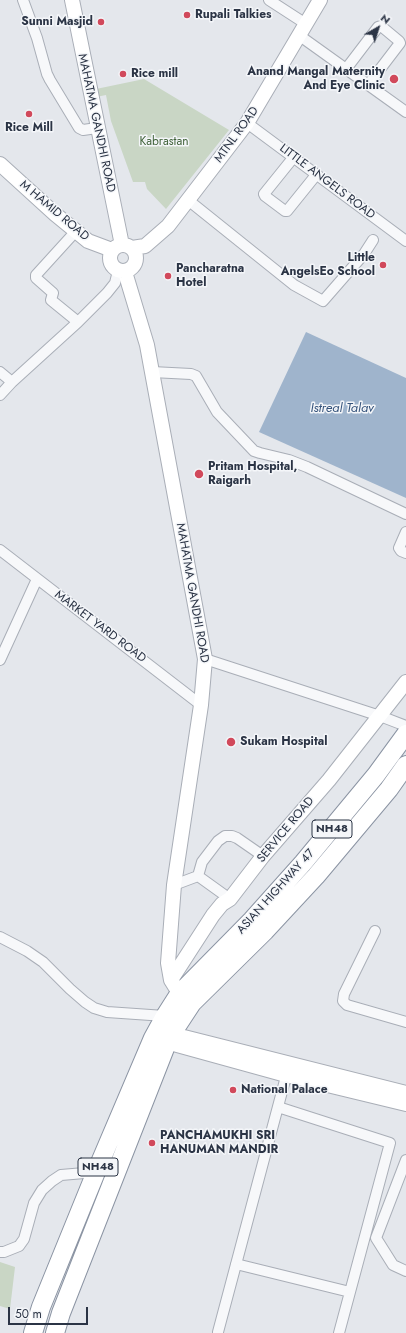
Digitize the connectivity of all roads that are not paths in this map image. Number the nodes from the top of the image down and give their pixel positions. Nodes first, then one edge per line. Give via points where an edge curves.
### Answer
1 (23, 0) edge
2 (72, 0) edge
3 (269, 0) edge
4 (320, 0) edge
5 (303, 30) junction
6 (346, 69) junction
7 (368, 85) junction
8 (406, 112) edge
9 (247, 123) junction
10 (97, 128) junction
11 (0, 164) edge
12 (188, 200) junction
13 (76, 231) junction
14 (373, 240) dead end
15 (406, 242) edge
16 (122, 248) junction
17 (122, 271) junction
18 (78, 322) junction
19 (0, 372) edge
20 (152, 372) junction
21 (12, 382) junction
22 (0, 395) edge
23 (406, 514) edge
24 (406, 532) edge
25 (0, 550) edge
26 (406, 553) edge
27 (37, 579) junction
28 (205, 659) junction
29 (0, 660) edge
30 (406, 682) edge
31 (201, 704) junction
32 (380, 716) junction
33 (406, 726) edge
34 (406, 734) edge
35 (406, 765) edge
36 (263, 856) junction
37 (198, 876) junction
38 (174, 885) junction
39 (230, 899) junction
40 (258, 925) junction
41 (375, 931) dead end
42 (0, 937) edge
43 (180, 994) junction
44 (406, 1022) edge
45 (163, 1032) junction
46 (288, 1069) junction
47 (406, 1093) edge
48 (406, 1104) edge
49 (278, 1107) junction
50 (406, 1160) edge
51 (96, 1172) junction
52 (0, 1252) edge
53 (236, 1264) junction
54 (406, 1271) edge
55 (350, 1292) junction
56 (218, 1332) dead end
57 (33, 1333) edge
58 (55, 1333) edge
59 (339, 1333) edge

1 - 10 street via 50,80 79,128
2 - 10 main road, MAHATMA GANDHI ROAD
3 - 5 street
4 - 5 main road, MTNL ROAD
5 - 6 street
5 - 9 main road, MTNL ROAD
6 - 7 street
6 - 7 street via 381,26 400,43
7 - 8 street
9 - 12 main road, MTNL ROAD
9 - 15 street, LITTLE ANGELS ROAD
10 - 16 main road, MAHATMA GANDHI ROAD
11 - 13 main road, M HAMID ROAD
12 - 14 street via 294,285 323,301
12 - 16 main road, MTNL ROAD via 168,226 145,246
13 - 16 main road, M HAMID ROAD via 88,241
13 - 18 street via 36,278 53,293 51,300
16 - 17 main road via 110,254 110,262 114,269
16 - 17 main road via 136,255 133,268
17 - 18 street via 107,294
17 - 20 main road, MAHATMA GANDHI ROAD via 147,345
18 - 21 street
19 - 21 street
20 - 23 street via 196,376 217,412 254,451 307,467
20 - 28 main road, MAHATMA GANDHI ROAD
21 - 22 street
24 - 26 street via 399,548
25 - 27 street, MARKET YARD ROAD
27 - 29 street
27 - 31 street, MARKET YARD ROAD
28 - 31 main road, MAHATMA GANDHI ROAD
28 - 32 street
30 - 32 main road, SERVICE ROAD
31 - 38 main road, MAHATMA GANDHI ROAD
32 - 33 street
32 - 36 main road, SERVICE ROAD
34 - 40 highway, ASIAN HIGHWAY 47 / NH48 via 376,775 303,863
35 - 40 highway, ASIAN HIGHWAY 47 / NH48 via 316,876
36 - 37 street via 237,838 224,836 202,862
36 - 39 main road, SERVICE ROAD
37 - 38 street
37 - 39 street
38 - 43 main road, MAHATMA GANDHI ROAD via 168,963
39 - 43 main road, SERVICE ROAD via 213,915
40 - 43 highway, ASIAN HIGHWAY 47 / NH48
41 - 44 street via 344,994 343,1001 347,1005
42 - 45 street via 42,962 84,1002 94,1008
43 - 45 highway, ASIAN HIGHWAY 47 / NH48
45 - 46 main road
45 - 51 highway, NH48
45 - 58 highway, NH48
46 - 47 main road
46 - 48 main road
46 - 49 street
49 - 53 street
49 - 55 street via 390,1143
50 - 54 street via 376,1238 393,1266
51 - 52 street via 61,1175 52,1181 34,1202 24,1239 19,1246
51 - 57 highway, NH48 via 41,1307
53 - 55 street
53 - 56 street
55 - 59 street

